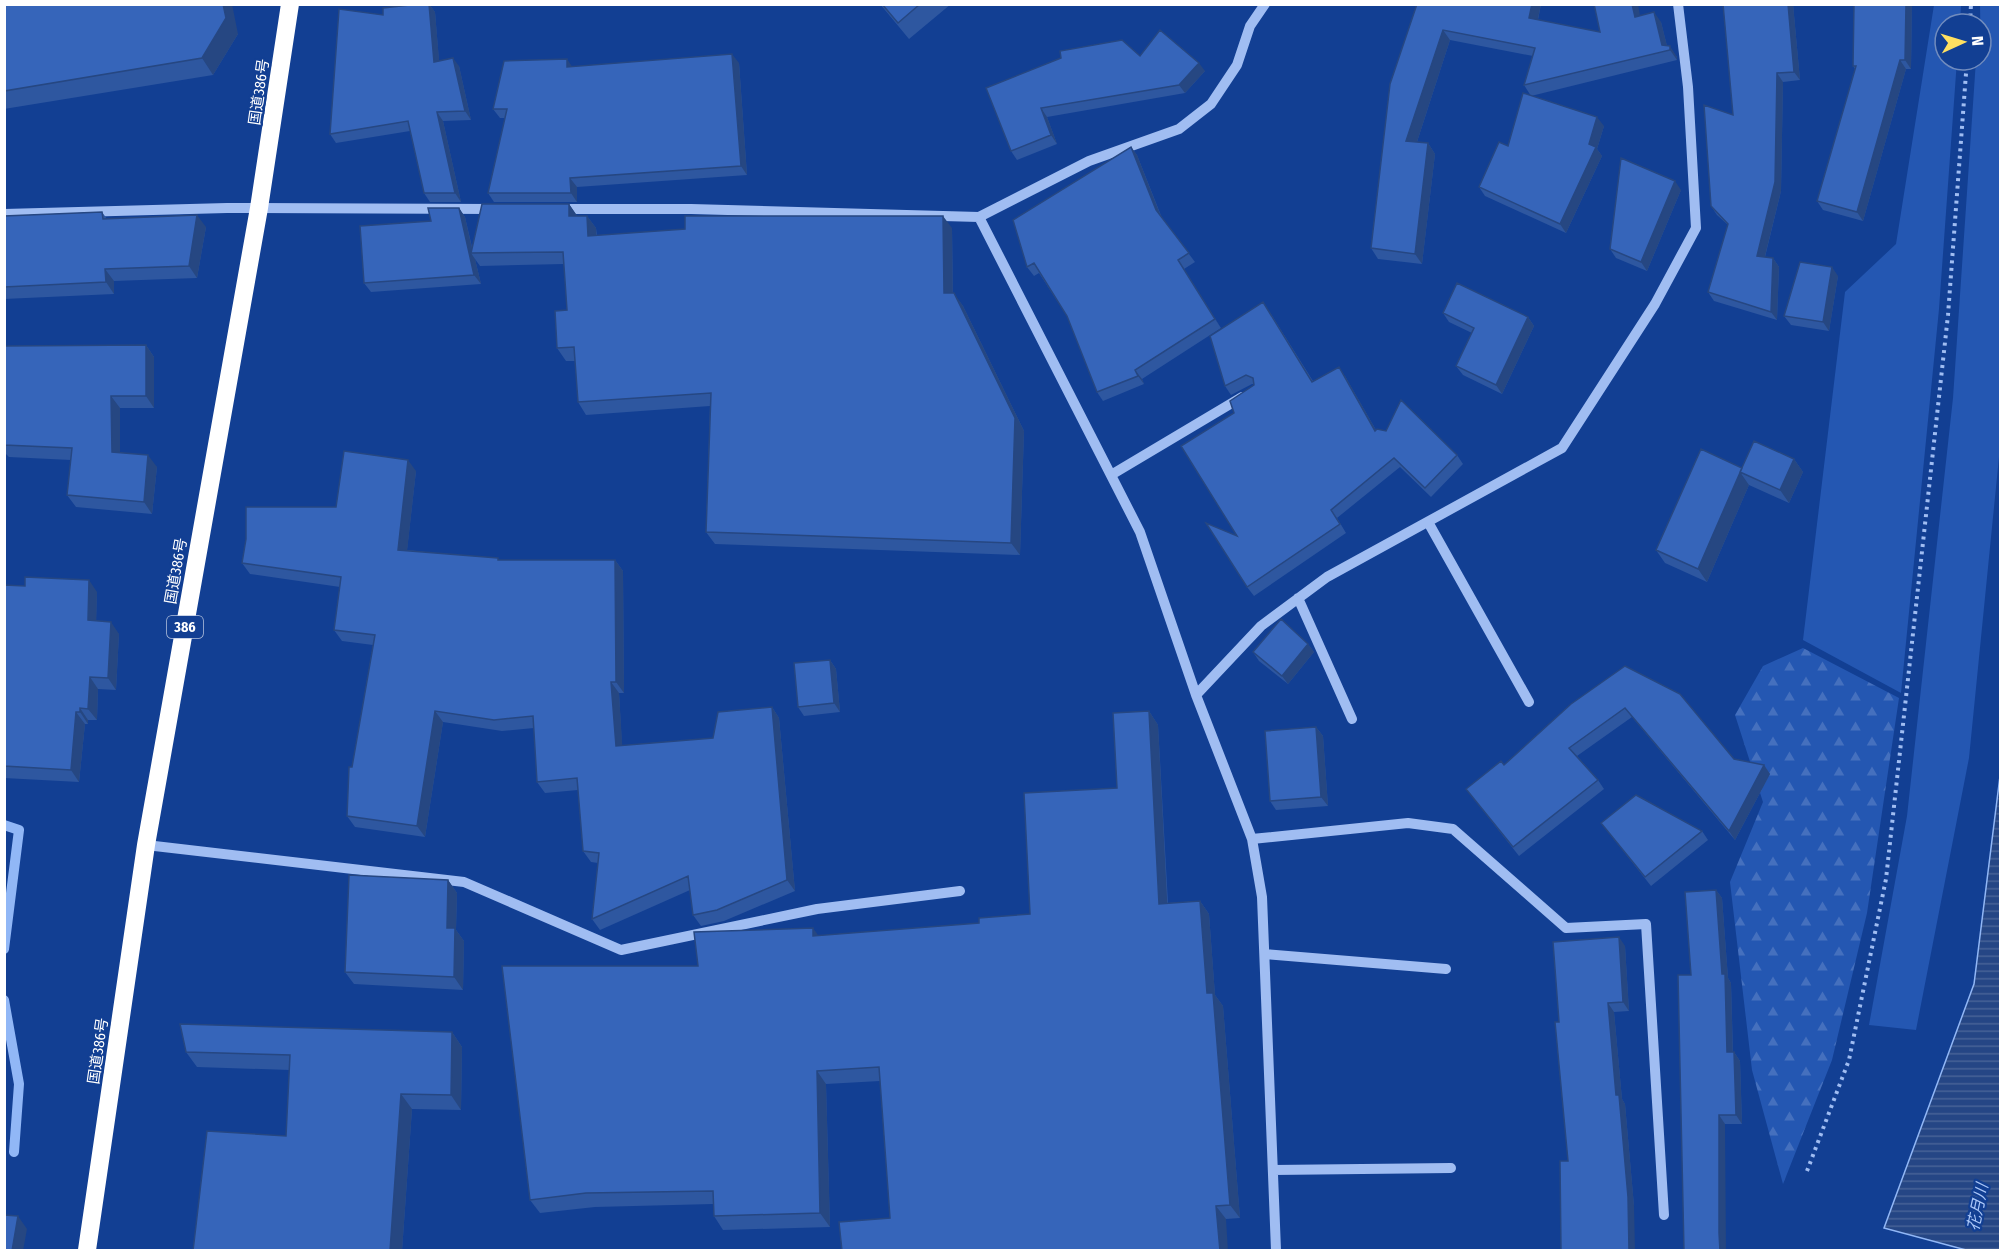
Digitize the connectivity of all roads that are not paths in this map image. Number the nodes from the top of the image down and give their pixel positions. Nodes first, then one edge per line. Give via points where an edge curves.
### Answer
1 (290, 4) edge
2 (1265, 4) edge
3 (1678, 4) edge
4 (260, 208) junction
5 (512, 209) edge
6 (548, 209) edge
7 (4, 214) edge
8 (979, 217) junction
9 (1253, 391) edge
10 (1111, 475) junction
11 (1428, 522) junction
12 (1298, 598) junction
13 (1196, 695) junction
14 (1529, 702) dead end
15 (1352, 719) dead end
16 (1252, 839) junction
17 (146, 845) junction
18 (960, 891) dead end
19 (1264, 954) junction
20 (1446, 969) dead end
21 (1451, 1168) dead end
22 (1273, 1170) junction
23 (1664, 1215) dead end
24 (87, 1251) edge
25 (1276, 1251) edge

1 - 4 highway, 国道386号 / 386
2 - 8 street via 1250,26 1237,65 1211,104 1179,129 1089,161
3 - 11 street via 1688,87 1696,228 1655,304 1562,448
4 - 5 street
4 - 7 street
4 - 17 highway, 国道386号 / 386
6 - 8 street
8 - 10 street
9 - 10 street
10 - 13 street via 1140,531
11 - 12 street
11 - 14 street
12 - 13 street via 1261,626
12 - 15 street
13 - 16 street
16 - 19 street via 1262,897
16 - 23 street via 1408,823 1453,829 1566,928 1647,924
17 - 18 street via 464,882 621,950 817,909
17 - 24 highway, 国道386号 / 386
19 - 20 street
19 - 22 street
21 - 22 street
22 - 25 street

